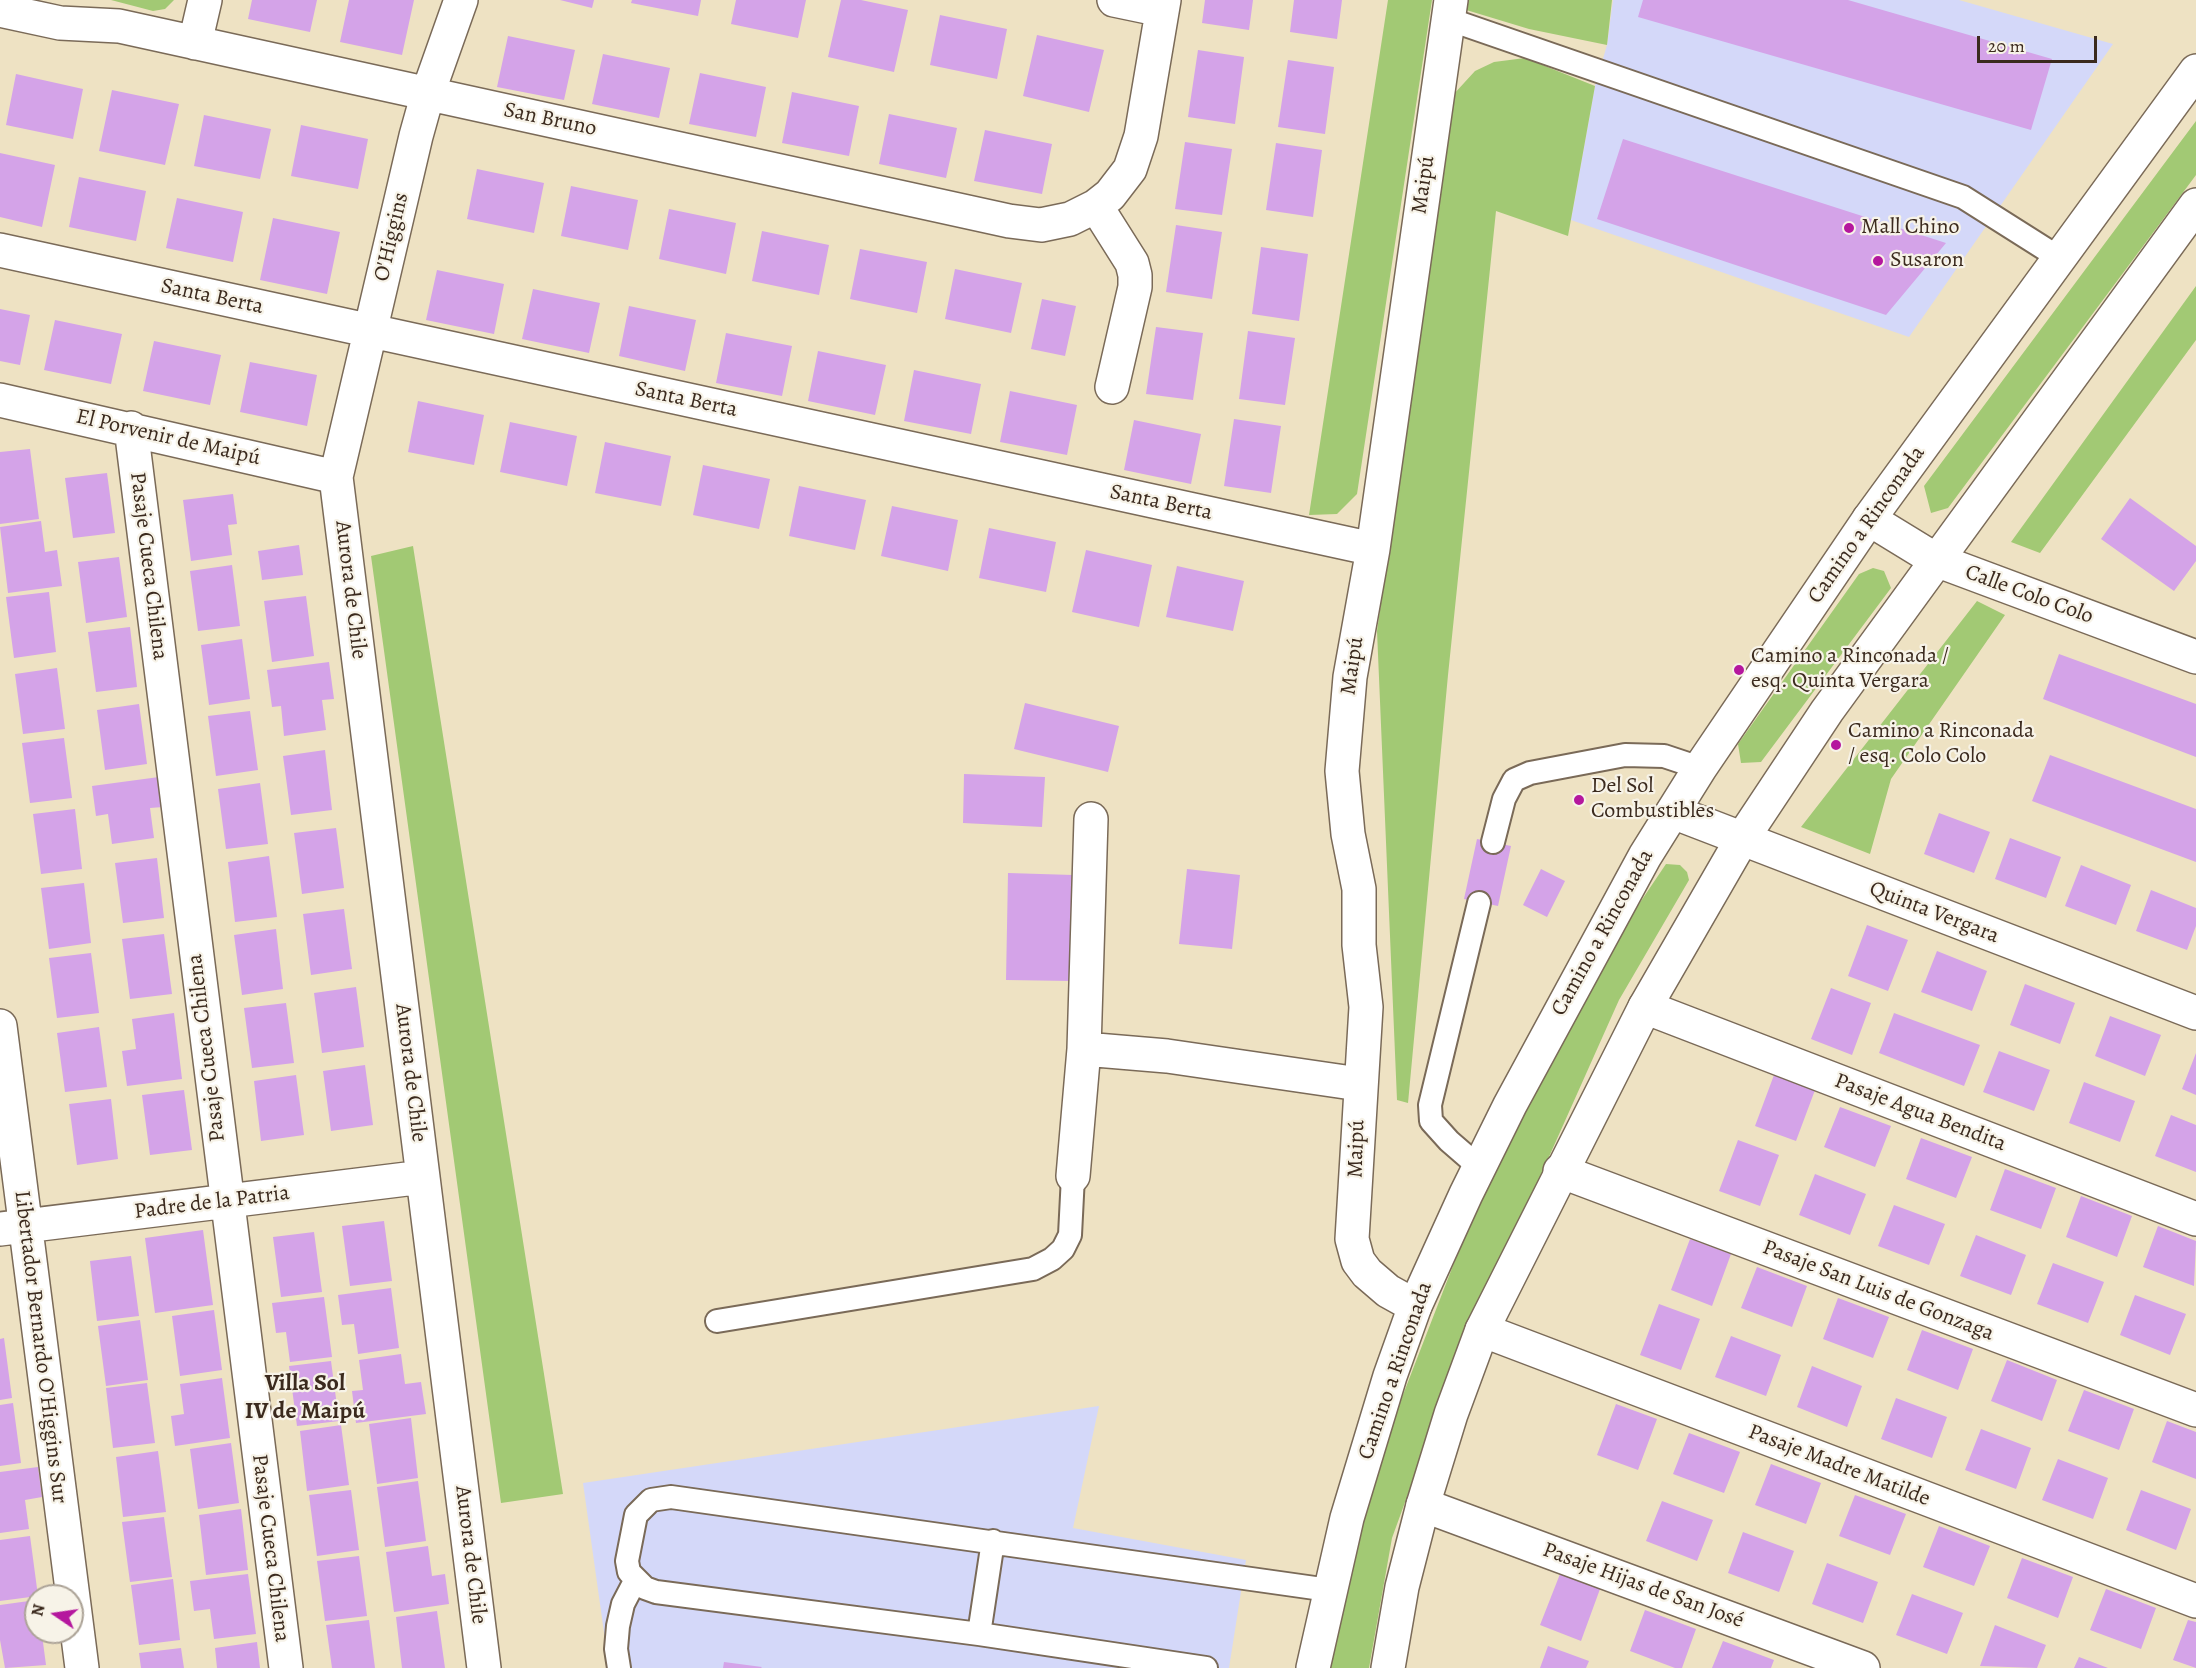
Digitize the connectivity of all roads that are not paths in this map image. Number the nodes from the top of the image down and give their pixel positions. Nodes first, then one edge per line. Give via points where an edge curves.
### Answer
1 (205, 0) edge
2 (460, 0) edge
3 (1114, 0) edge
4 (1163, 5) edge
5 (1449, 9) edge
6 (0, 10) edge
7 (195, 42) junction
8 (2196, 71) edge
9 (428, 93) junction
10 (2196, 205) edge
11 (1096, 206) junction
12 (0, 250) edge
13 (2061, 260) junction
14 (370, 332) junction
15 (1112, 387) dead end
16 (0, 400) edge
17 (131, 428) junction
18 (336, 477) junction
19 (1869, 519) junction
20 (1373, 549) junction
21 (1936, 560) junction
22 (2196, 657) edge
23 (1700, 768) junction
24 (1673, 812) junction
25 (1091, 819) dead end
26 (1742, 839) junction
27 (1493, 842) dead end
28 (1479, 903) dead end
29 (1645, 1007) junction
30 (2196, 1014) edge
31 (0, 1026) edge
32 (1084, 1049) junction
33 (1359, 1084) junction
34 (1479, 1167) junction
35 (1560, 1172) junction
36 (1073, 1176) joint
37 (423, 1177) junction
38 (226, 1201) junction
39 (2196, 1219) edge
40 (12, 1228) edge
41 (1415, 1306) junction
42 (717, 1321) dead end
43 (1482, 1330) junction
44 (2196, 1410) edge
45 (1423, 1504) junction
46 (993, 1541) junction
47 (635, 1581) junction
48 (1329, 1590) junction
49 (2196, 1601) edge
50 (979, 1634) junction
51 (82, 1668) edge
52 (286, 1668) edge
53 (484, 1668) edge
54 (619, 1668) edge
55 (1206, 1668) edge
56 (1313, 1668) edge
57 (1388, 1668) edge
58 (1863, 1668) edge

1 - 7 street
2 - 9 street, O'Higgins
3 - 4 street
4 - 11 street, San Bruno via 1136,153 1121,183
5 - 13 lane via 1963,197
5 - 20 street, Maipú
6 - 7 street, San Bruno via 60,23 119,26
7 - 9 street, San Bruno
8 - 13 street, Camino a Rinconada
9 - 11 street, San Bruno via 1027,225 1063,221
9 - 14 street, O'Higgins
10 - 21 street
11 - 15 street via 1132,263 1135,275
12 - 14 street, Santa Berta
13 - 19 street, Camino a Rinconada
14 - 18 street, O'Higgins
14 - 20 street, Santa Berta
16 - 17 street, El Porvenir de Maipú
17 - 18 street, El Porvenir de Maipú
17 - 38 street, Pasaje Cueca Chilena
18 - 37 street, Aurora de Chile
19 - 21 street, Calle Colo Colo
19 - 23 street, Camino a Rinconada
20 - 33 street, Maipú via 1350,677 1342,771 1348,834 1359,889 1359,945 1366,1007
21 - 22 street, Calle Colo Colo
21 - 26 street via 1827,711
23 - 24 street, Camino a Rinconada
23 - 27 lane via 1664,756 1625,754 1530,773 1514,780 1504,798
24 - 26 street, Quinta Vergara
24 - 34 street, Camino a Rinconada via 1556,1017
25 - 32 street
26 - 29 street
26 - 30 street, Quinta Vergara
28 - 34 lane via 1430,1106 1431,1121
29 - 35 street
29 - 39 street, Pasaje Agua Bendita
31 - 40 street, Libertador Bernardo O'Higgins Sur
32 - 33 street via 1167,1056
32 - 36 street
33 - 41 street, Maipú via 1352,1239 1358,1261 1367,1273
34 - 41 street, Camino a Rinconada
35 - 43 street
35 - 44 street, Pasaje San Luis de Gonzaga
36 - 42 lane via 1070,1234 1064,1249 1033,1269
37 - 38 street, Padre de la Patria
37 - 53 street, Aurora de Chile
38 - 40 street, Padre de la Patria
38 - 52 street, Pasaje Cueca Chilena
40 - 51 street, Libertador Bernardo O'Higgins Sur
41 - 48 street, Camino a Rinconada via 1368,1447
43 - 45 street via 1450,1414
43 - 49 street, Pasaje Madre Matilde
45 - 57 street via 1402,1587
45 - 58 street, Pasaje Hijas de San José
46 - 47 lane via 661,1497 651,1500 636,1515 627,1561
46 - 48 lane
46 - 50 lane
47 - 50 lane via 656,1592
47 - 54 lane via 623,1604 618,1626
48 - 56 street, Camino a Rinconada
50 - 55 lane

